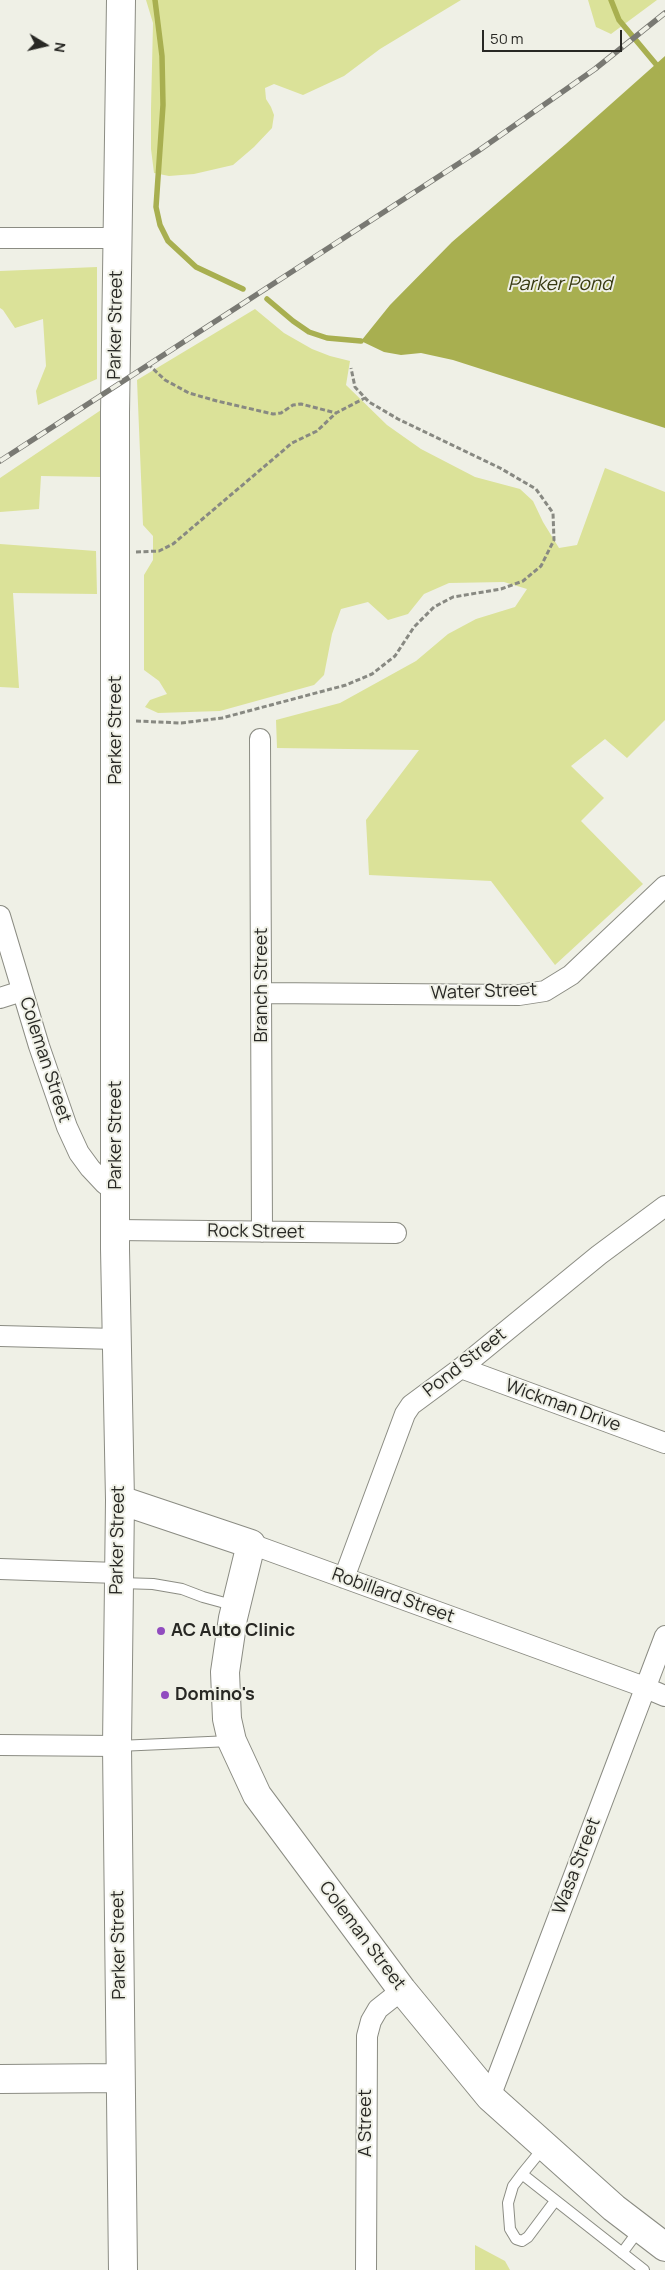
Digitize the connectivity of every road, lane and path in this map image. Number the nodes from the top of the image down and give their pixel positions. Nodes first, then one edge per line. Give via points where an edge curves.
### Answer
1 (121, 0) edge
2 (0, 238) edge
3 (117, 238) junction
4 (148, 364) dead end
5 (351, 368) dead end
6 (366, 398) junction
7 (336, 413) junction
8 (116, 553) junction
9 (116, 720) junction
10 (260, 739) dead end
11 (665, 886) edge
12 (0, 916) edge
13 (22, 991) junction
14 (263, 993) junction
15 (0, 998) edge
16 (116, 1186) junction
17 (665, 1206) edge
18 (116, 1230) junction
19 (262, 1232) junction
20 (396, 1233) dead end
21 (0, 1336) edge
22 (116, 1339) junction
23 (460, 1368) junction
24 (665, 1443) edge
25 (120, 1500) junction
26 (251, 1544) junction
27 (0, 1569) edge
28 (117, 1578) junction
29 (344, 1578) junction
30 (236, 1606) junction
31 (665, 1636) edge
32 (644, 1688) junction
33 (665, 1696) edge
34 (232, 1741) junction
35 (0, 1745) edge
36 (117, 1746) junction
37 (402, 1990) junction
38 (120, 2078) junction
39 (0, 2079) edge
40 (490, 2097) junction
41 (544, 2146) junction
42 (522, 2174) junction
43 (555, 2201) junction
44 (641, 2228) junction
45 (665, 2247) edge
46 (622, 2253) junction
47 (123, 2270) edge
48 (366, 2270) edge
49 (644, 2270) edge

1 - 3 main road, Parker Street
2 - 3 street
3 - 8 main road, Parker Street
4 - 7 path via 165,380 189,393 217,401 273,414 281,413 293,404
5 - 6 path via 355,387
6 - 7 path
6 - 9 path via 398,419 536,489 553,513 554,540 541,566 523,581 501,589 453,597 434,607 414,627 395,656 372,674 346,685 222,718 181,723
7 - 8 path via 317,431 292,443 173,544 159,551
8 - 9 main road, Parker Street
9 - 16 main road, Parker Street
10 - 14 street, Branch Street
11 - 14 street, Water Street via 571,975 545,991 519,995
12 - 13 street, Coleman Street
13 - 15 street
13 - 16 street, Coleman Street via 67,1128 79,1153 105,1184
14 - 19 street, Branch Street
16 - 18 main road, Parker Street
17 - 23 street, Pond Street
18 - 19 street, Rock Street
18 - 22 main road, Parker Street
19 - 20 street, Rock Street
21 - 22 street
22 - 25 main road, Parker Street
23 - 24 street, Wickman Drive
23 - 29 street, Pond Street via 406,1410
25 - 26 main road, Robillard Street
25 - 28 main road, Parker Street
26 - 29 street, Robillard Street
26 - 30 main road, Coleman Street
27 - 28 street
28 - 30 lane via 170,1586
28 - 36 main road, Parker Street
29 - 32 street, Robillard Street
30 - 34 main road, Coleman Street via 225,1672 227,1719
31 - 32 street, Wasa Street
32 - 33 street, Robillard Street
32 - 40 street, Wasa Street
34 - 36 lane
34 - 37 main road, Coleman Street via 244,1772 262,1803
35 - 36 street
36 - 38 main road, Parker Street
37 - 40 main road, Coleman Street
37 - 48 street, A Street via 378,2009 367,2036
38 - 39 main road
38 - 47 main road, Parker Street
40 - 41 main road, Coleman Street
41 - 42 lane
41 - 44 main road, Coleman Street
42 - 43 lane
42 - 43 lane via 513,2186 508,2203 510,2229 516,2239 522,2241 528,2237
43 - 46 lane
44 - 45 main road, Coleman Street
44 - 46 lane
46 - 49 lane

